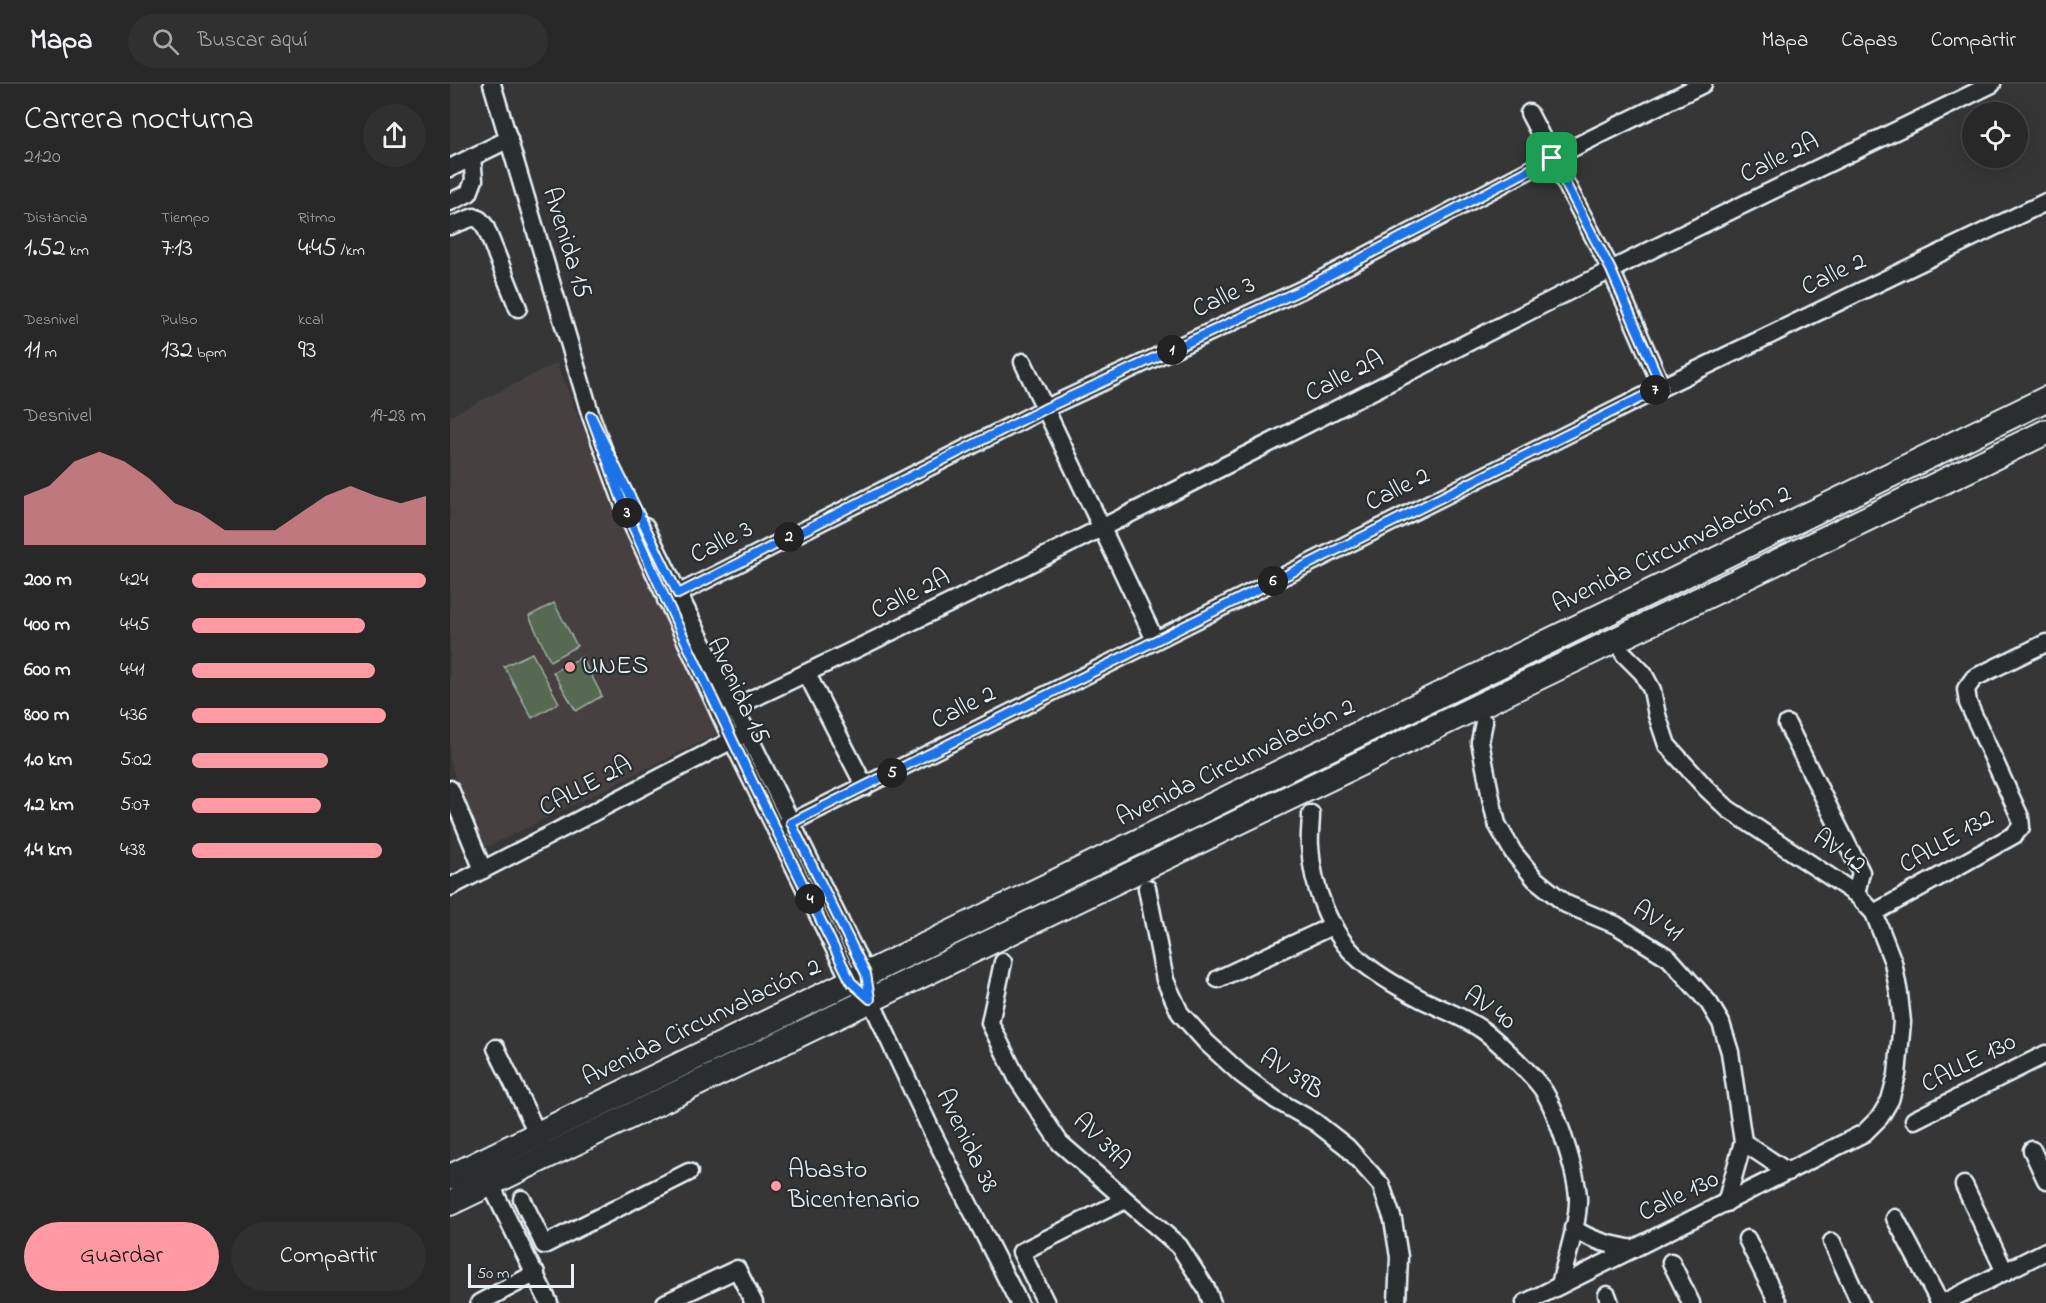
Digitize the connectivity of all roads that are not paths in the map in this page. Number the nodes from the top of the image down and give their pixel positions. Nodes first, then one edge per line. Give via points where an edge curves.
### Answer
1 (492, 84) edge
2 (1703, 84) edge
3 (1992, 84) edge
4 (1529, 113) dead end
5 (509, 139) junction
6 (472, 157) junction
7 (1552, 158) junction
8 (450, 168) edge
9 (450, 202) edge
10 (2046, 202) edge
11 (450, 226) edge
12 (1611, 270) junction
13 (518, 308) dead end
14 (1023, 362) dead end
15 (1662, 387) junction
16 (2046, 399) edge
17 (1044, 409) junction
18 (2046, 432) edge
19 (1102, 529) junction
20 (672, 597) junction
21 (1155, 640) junction
22 (2046, 643) edge
23 (1624, 654) dead end
24 (807, 674) junction
25 (727, 711) junction
26 (1484, 722) dead end
27 (1787, 724) dead end
28 (740, 736) junction
29 (865, 787) junction
30 (450, 789) edge
31 (1311, 814) dead end
32 (784, 826) junction
33 (483, 870) junction
34 (450, 887) edge
35 (1147, 888) dead end
36 (1856, 894) junction
37 (1874, 913) junction
38 (1334, 925) junction
39 (1003, 962) dead end
40 (859, 978) junction
41 (1218, 979) dead end
42 (870, 999) junction
43 (496, 1048) dead end
44 (2046, 1054) edge
45 (1914, 1120) dead end
46 (538, 1135) junction
47 (1857, 1137) joint
48 (1743, 1142) junction
49 (2032, 1150) dead end
50 (689, 1172) dead end
51 (1788, 1172) junction
52 (450, 1177) edge
53 (2046, 1180) edge
54 (489, 1183) junction
55 (1964, 1185) dead end
56 (522, 1199) dead end
57 (1125, 1200) junction
58 (450, 1203) edge
59 (1726, 1203) junction
60 (1894, 1218) dead end
61 (1574, 1228) junction
62 (1747, 1239) dead end
63 (1832, 1242) dead end
64 (1633, 1249) junction
65 (2046, 1251) edge
66 (1671, 1262) dead end
67 (2004, 1272) junction
68 (536, 1273) junction
69 (1560, 1285) junction
70 (1400, 1301) edge
71 (479, 1303) edge
72 (549, 1303) edge
73 (665, 1303) edge
74 (754, 1303) edge
75 (1018, 1303) edge
76 (1046, 1303) edge
77 (1212, 1303) edge
78 (1525, 1303) edge
79 (1691, 1303) edge
80 (1778, 1303) edge
81 (1860, 1303) edge
82 (1941, 1303) edge

1 - 5 street, Avenida 15
2 - 7 street, Calle 3
3 - 12 street, Calle 2A
4 - 7 street
5 - 6 street
5 - 20 street, Avenida 15 via 591,416
6 - 8 street
6 - 9 street via 474,180 469,193
7 - 12 street
7 - 17 street, Calle 3 via 1303,289
10 - 15 street, Calle 2
11 - 13 street via 474,217 485,226
12 - 15 street
12 - 19 street, Calle 2A
14 - 17 street
15 - 21 street, Calle 2
16 - 40 highway, Avenida Circunvalación 2
17 - 19 street
17 - 20 street, Calle 3
18 - 42 highway, Avenida Circunvalación 2
19 - 21 street
19 - 24 street, Calle 2A
20 - 25 street, Avenida 15
21 - 29 street, Calle 2
22 - 37 street, CALLE 132 via 1974,678 1966,689 1968,703 2020,817 2021,827 2014,835
23 - 36 street, AV 42 via 1643,673 1652,690 1667,745 1706,788 1728,809
24 - 25 street, Calle 2A
24 - 29 street
25 - 28 street, Avenida 15
26 - 48 street, AV 41 via 1480,742 1497,824 1513,852 1535,879 1566,904 1616,924 1669,958 1709,1003 1721,1023 1730,1053
27 - 36 street via 1861,872
28 - 32 street, Avenida 15
28 - 33 street, CALLE 2A
29 - 32 street, Calle 2
30 - 33 street
31 - 38 street, AV 40 via 1310,846 1316,884
32 - 40 street, Avenida 15
33 - 34 street, CALLE 2A
35 - 70 street, AV 39B via 1165,980 1180,1013 1241,1074 1347,1147 1381,1185 1393,1220
36 - 37 street, AV 42
37 - 47 street, AV 42 via 1893,962 1900,1003 1901,1045 1890,1100 1880,1117
38 - 41 street
38 - 61 street, AV 40 via 1359,959 1391,983 1483,1030 1545,1091 1559,1124 1578,1194
39 - 57 street, AV 39A via 990,1023 1018,1080 1060,1143
40 - 42 street, Avenida 38
40 - 46 highway, Avenida Circunvalación 2
42 - 54 highway, Avenida Circunvalación 2
42 - 75 street, Avenida 38
43 - 46 street
44 - 45 street, CALLE 130
46 - 52 highway, Avenida Circunvalación 2
47 - 51 street, Calle 130
48 - 51 street
48 - 59 street, AV 41
49 - 53 street
50 - 56 street via 544,1245
51 - 59 street, Calle 130
54 - 58 highway, Avenida Circunvalación 2
54 - 68 street
55 - 67 street
57 - 76 street via 1021,1252
57 - 77 street, AV 39A via 1179,1246
59 - 64 street, Calle 130
60 - 82 street
61 - 64 street via 1604,1244
61 - 69 street, AV 40
62 - 80 street
63 - 81 street
64 - 69 street, Calle 130
65 - 67 street
66 - 79 street
67 - 82 street
68 - 71 street
68 - 72 street
69 - 78 street, Calle 130
73 - 74 street via 736,1269

